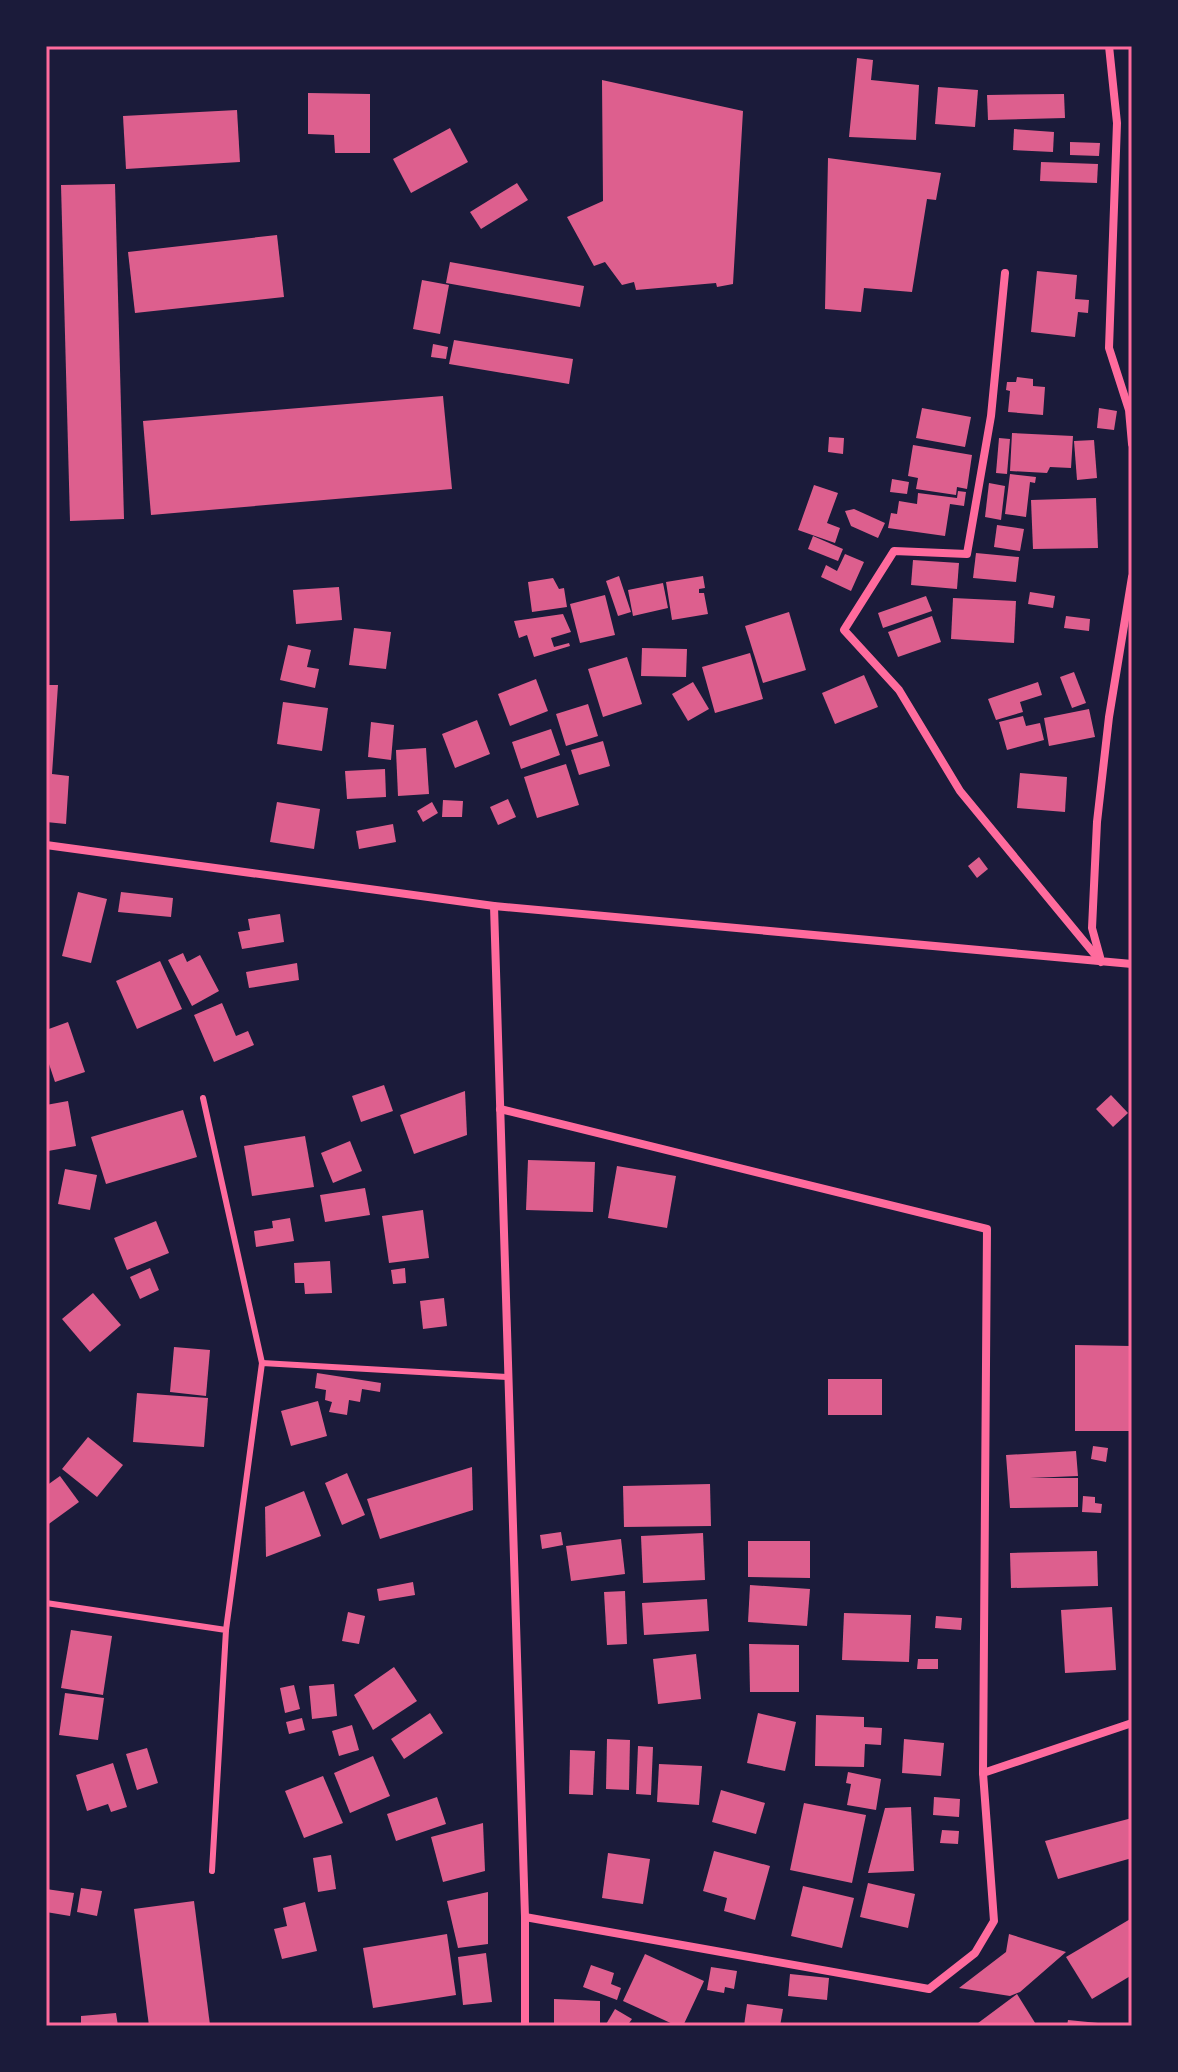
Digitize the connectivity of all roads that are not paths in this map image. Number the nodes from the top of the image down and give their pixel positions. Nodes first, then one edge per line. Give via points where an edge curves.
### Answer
1 (1109, 46) edge
2 (1005, 273) dead end
3 (1132, 444) edge
4 (1132, 577) edge
5 (46, 845) edge
6 (494, 906) junction
7 (1101, 962) junction
8 (1132, 964) edge
9 (203, 1098) dead end
10 (500, 1109) junction
11 (262, 1363) junction
12 (507, 1377) junction
13 (46, 1603) edge
14 (226, 1630) junction
15 (1132, 1723) edge
16 (983, 1773) junction
17 (212, 1871) dead end
18 (525, 1917) junction
19 (525, 2026) edge

1 - 3 street via 1117,123 1109,348 1129,410
2 - 7 street via 991,416 967,554 894,551 844,630 899,690 960,791
4 - 7 street via 1097,822 1092,928
5 - 6 street
6 - 7 street
6 - 10 street
7 - 8 street
9 - 11 lane
10 - 12 street
10 - 16 street via 987,1229
11 - 12 lane
11 - 14 lane
12 - 18 street
13 - 14 lane
14 - 17 lane
15 - 16 street
16 - 18 street via 994,1921 975,1953 929,1989
18 - 19 street

